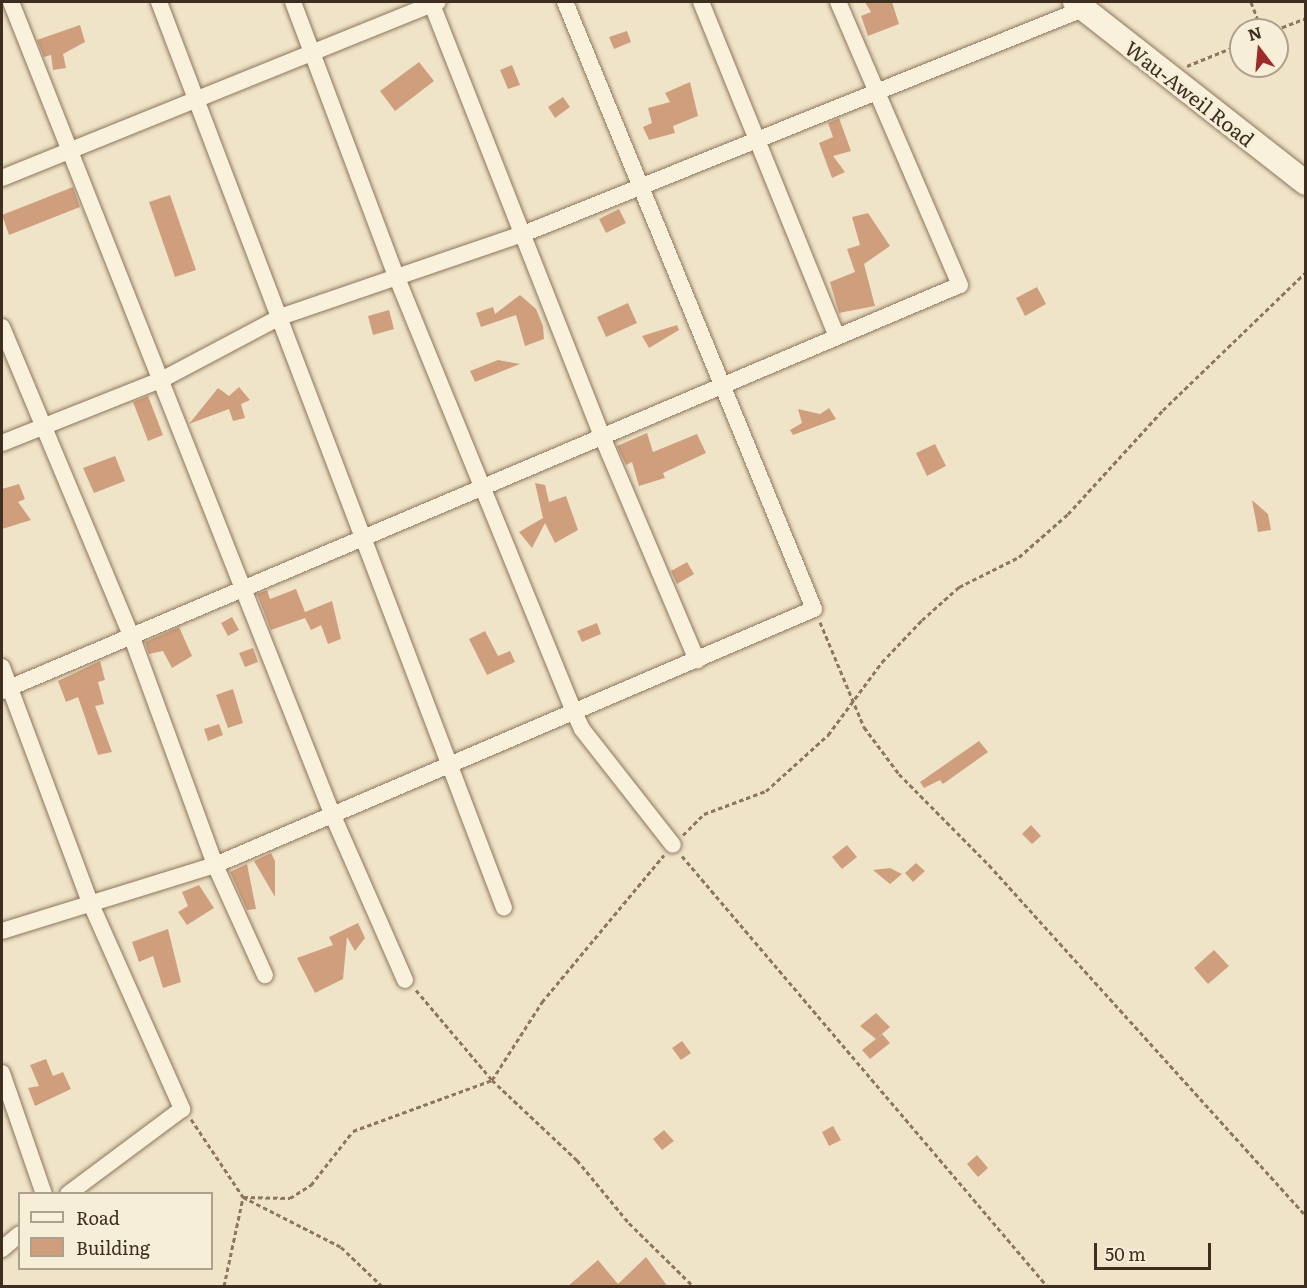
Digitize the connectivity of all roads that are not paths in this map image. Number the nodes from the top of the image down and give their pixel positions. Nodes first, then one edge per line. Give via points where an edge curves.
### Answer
1 (11, 2) edge
2 (159, 2) edge
3 (293, 2) edge
4 (434, 2) edge
5 (565, 2) edge
6 (701, 2) edge
7 (838, 2) edge
8 (1079, 5) edge
9 (313, 52) junction
10 (875, 93) junction
11 (198, 99) junction
12 (757, 141) junction
13 (72, 150) junction
14 (2, 178) edge
15 (1305, 183) edge
16 (640, 189) junction
17 (523, 234) junction
18 (397, 278) junction
19 (280, 317) junction
20 (2, 327) edge
21 (836, 335) junction
22 (162, 379) junction
23 (721, 384) junction
24 (42, 427) junction
25 (601, 434) junction
26 (2, 443) edge
27 (480, 486) junction
28 (365, 535) junction
29 (245, 586) junction
30 (131, 635) junction
31 (697, 660) junction
32 (2, 667) edge
33 (6, 689) edge
34 (574, 712) junction
35 (450, 765) junction
36 (333, 816) junction
37 (673, 845) road end
38 (215, 865) junction
39 (90, 902) junction
40 (504, 908) dead end
41 (2, 931) edge
42 (265, 975) dead end
43 (405, 980) road end
44 (2, 1073) edge
45 (43, 1192) edge
46 (71, 1192) edge
47 (18, 1236) edge
48 (2, 1249) edge

1 - 13 street
2 - 11 street
3 - 9 street
4 - 9 street
4 - 17 street
5 - 16 street
6 - 12 street
7 - 10 street
8 - 10 street
8 - 15 street, Wau-Aweil Road
9 - 11 street
9 - 18 street
10 - 12 street
10 - 21 street via 960,285
11 - 13 street
11 - 19 street
12 - 16 street
12 - 21 street
13 - 14 street
13 - 22 street
16 - 17 street
16 - 23 street
17 - 18 street
17 - 25 street
18 - 19 street
18 - 27 street
19 - 22 street
19 - 28 street
20 - 24 street
21 - 23 street
22 - 24 street
22 - 29 street
23 - 25 street
23 - 31 street via 814,609
24 - 26 street
24 - 30 street
25 - 27 street
25 - 31 street
27 - 28 street
27 - 34 street
28 - 29 street
28 - 35 street
29 - 30 street
29 - 36 street
30 - 33 street
30 - 38 street
31 - 34 street
32 - 33 street
33 - 39 street
34 - 35 street
34 - 37 street via 582,729
35 - 36 street
35 - 40 street
36 - 38 street
36 - 43 street
38 - 39 street
38 - 42 street
39 - 41 street
39 - 46 street via 182,1109
44 - 45 street
47 - 48 street

